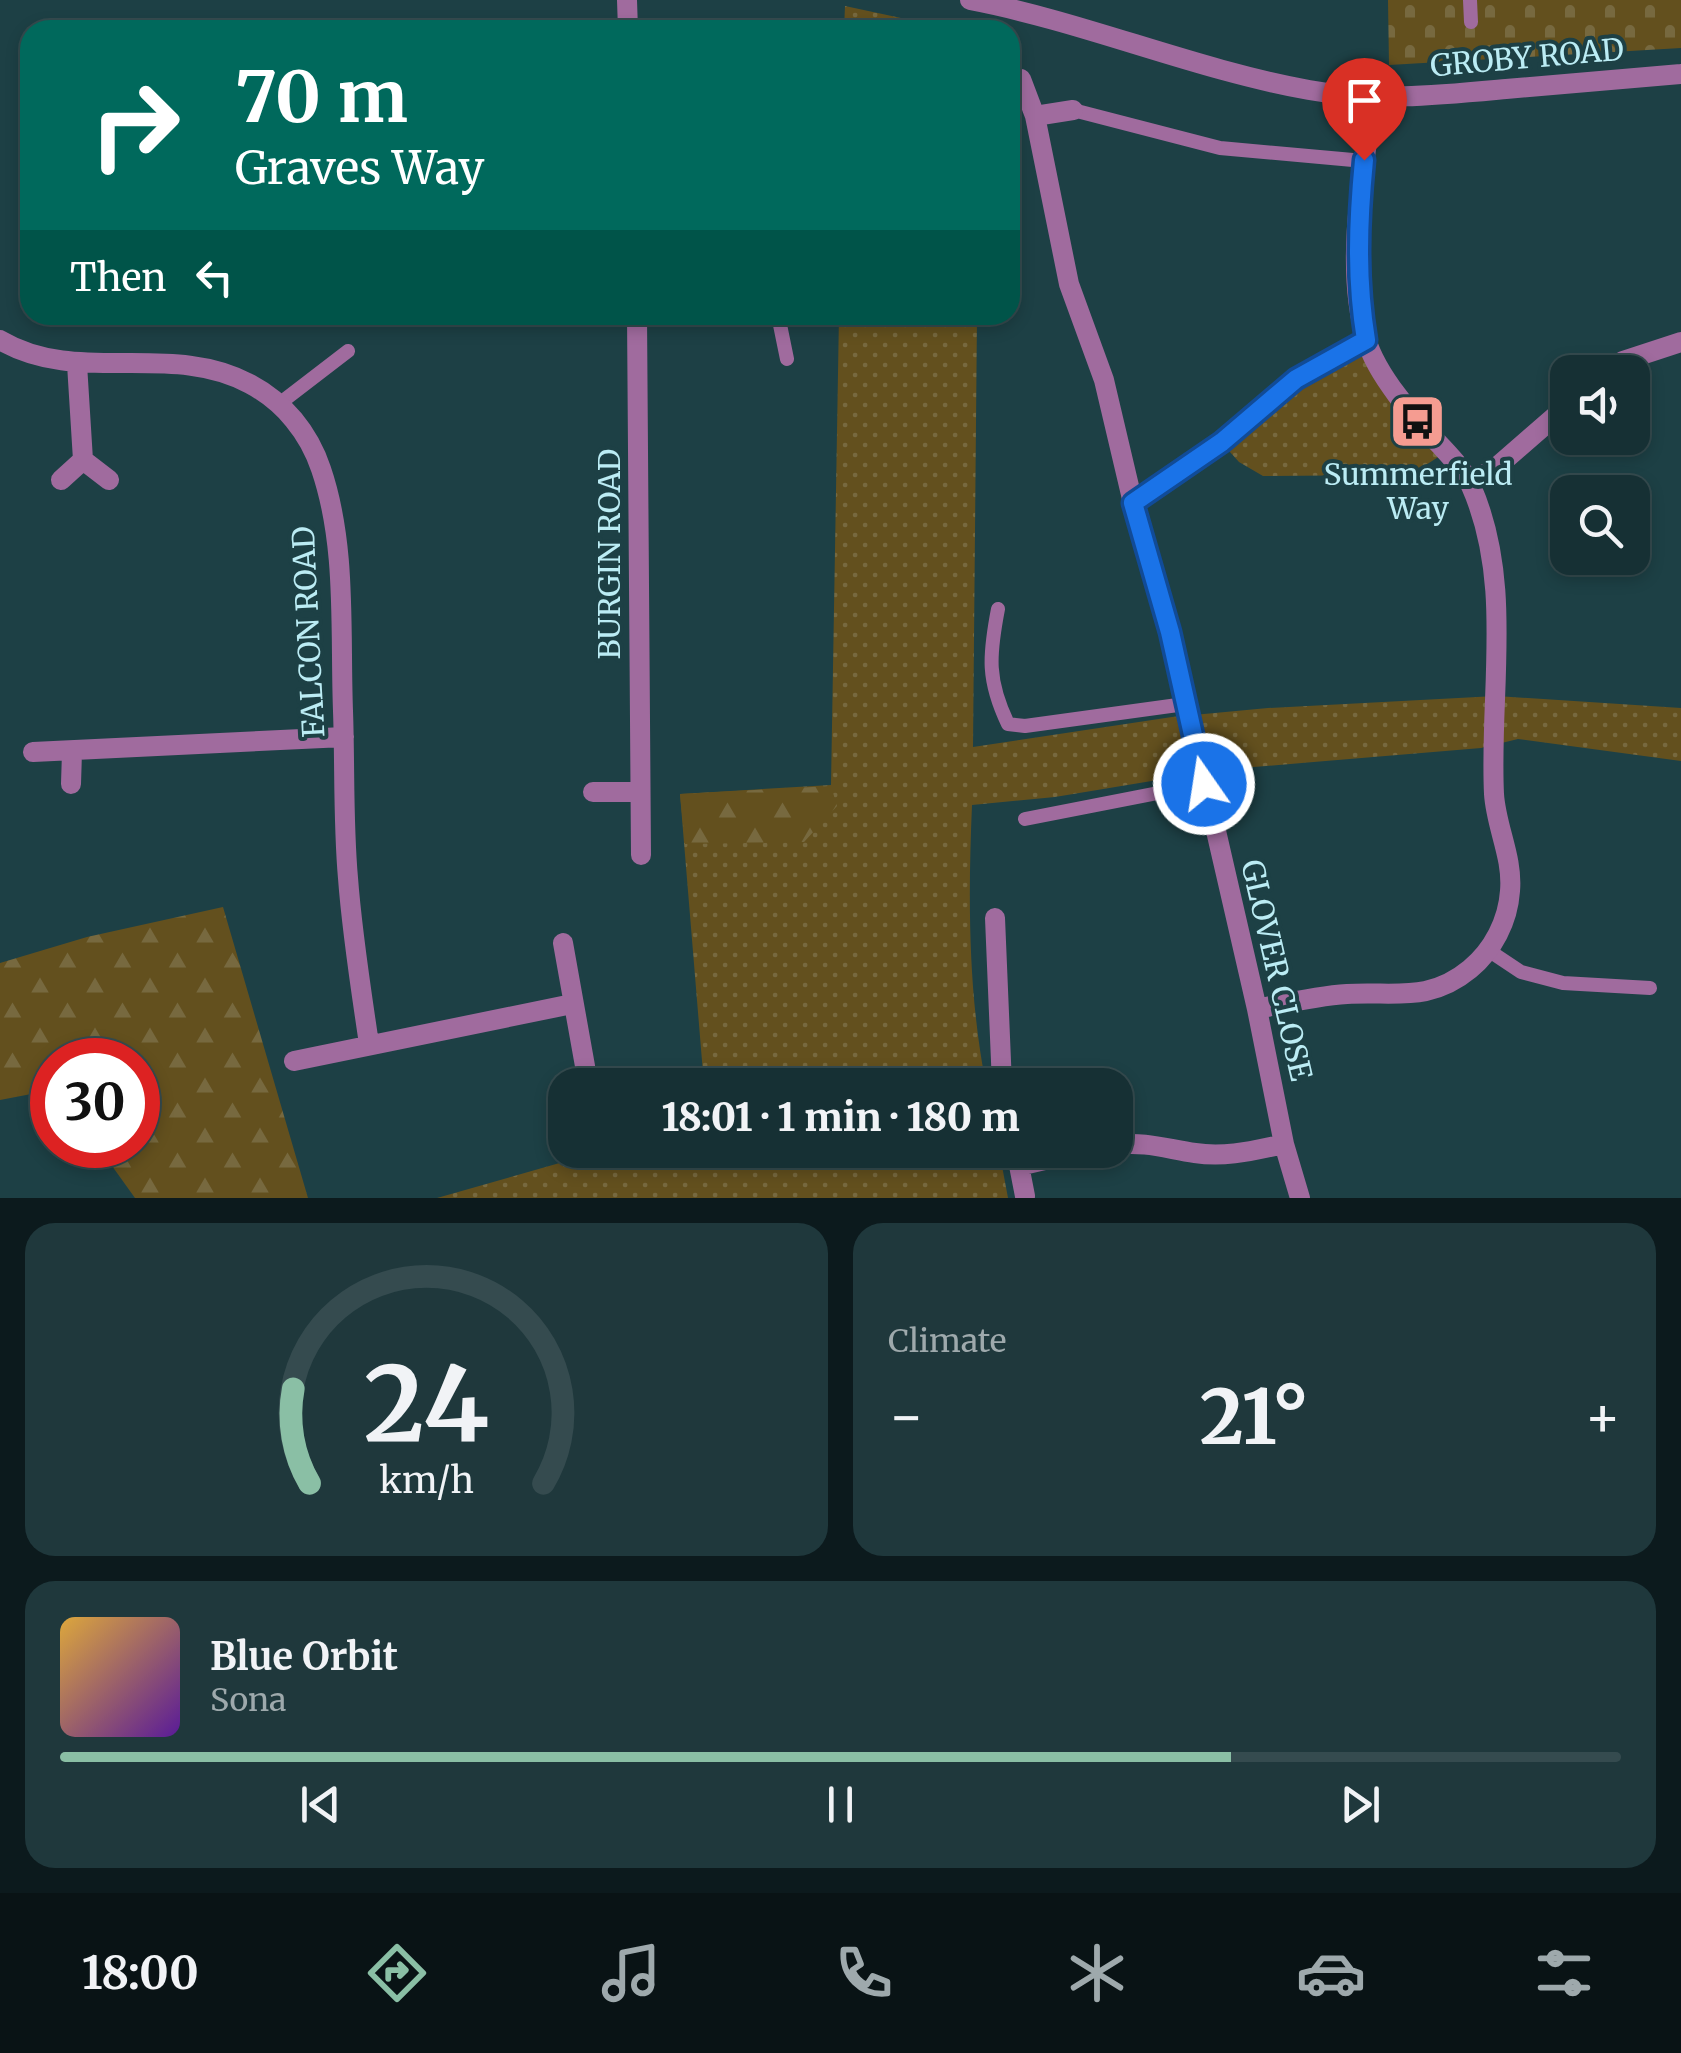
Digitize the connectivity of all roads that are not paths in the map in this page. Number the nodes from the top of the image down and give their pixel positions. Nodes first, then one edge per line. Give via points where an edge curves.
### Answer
1 (970, 0) edge
2 (1470, 0) edge
3 (1470, 22) dead end
4 (1681, 74) edge
5 (1021, 79) dead end
6 (1374, 97) junction
7 (1073, 110) joint
8 (1035, 116) junction
9 (1364, 160) junction
10 (637, 325) edge
11 (780, 325) edge
12 (0, 340) edge
13 (1366, 340) junction
14 (1681, 342) edge
15 (348, 351) dead end
16 (1643, 355) edge
17 (787, 359) dead end
18 (77, 364) junction
19 (278, 404) junction
20 (1550, 420) edge
21 (83, 460) junction
22 (61, 480) dead end
23 (109, 480) dead end
24 (1470, 484) junction
25 (1133, 503) junction
26 (998, 609) dead end
27 (1185, 704) junction
28 (344, 737) junction
29 (33, 752) dead end
30 (72, 752) junction
31 (72, 784) dead end
32 (1204, 784) junction
33 (593, 792) dead end
34 (640, 792) junction
35 (1026, 818) dead end
36 (641, 855) dead end
37 (995, 918) dead end
38 (563, 943) dead end
39 (1488, 950) junction
40 (1650, 988) dead end
41 (572, 1004) junction
42 (1257, 1009) junction
43 (369, 1044) junction
44 (294, 1061) dead end
45 (584, 1066) dead end
46 (1001, 1068) edge
47 (1133, 1142) edge
48 (1284, 1144) junction
49 (1020, 1168) edge
50 (1025, 1197) edge
51 (1300, 1198) edge

1 - 6 street, GROBY ROAD via 1059,20 1174,58 1310,90
2 - 3 lane
4 - 6 street, GROBY ROAD
5 - 8 street, GLOVER CLOSE
6 - 9 street
7 - 8 street
7 - 9 lane via 1220,148
8 - 25 street, GLOVER CLOSE via 1069,284 1104,380
9 - 13 street via 1357,235
10 - 34 street, BURGIN ROAD
11 - 17 lane
12 - 18 street, FALCON ROAD via 24,354
13 - 24 street via 1394,391
13 - 25 street via 1296,379 1222,442
14 - 16 street
15 - 19 lane
18 - 19 street, FALCON ROAD via 219,368
18 - 21 street
19 - 28 street, FALCON ROAD via 301,427 337,525
20 - 24 street
21 - 22 street
21 - 23 street
24 - 39 street via 1495,565 1494,797 1510,890 1504,924
25 - 27 street, GLOVER CLOSE
26 - 27 lane via 991,679 1008,724
27 - 32 street, GLOVER CLOSE
28 - 30 street
28 - 43 street, FALCON ROAD via 348,877
29 - 30 street
30 - 31 street
32 - 35 lane
32 - 42 street, GLOVER CLOSE
33 - 34 street
34 - 36 street, BURGIN ROAD
37 - 46 street
38 - 41 street
39 - 40 lane via 1521,972 1563,983
39 - 42 street via 1443,987 1416,995 1348,994
41 - 43 street
41 - 45 street
42 - 48 street, GLOVER CLOSE
43 - 44 street
47 - 48 street via 1231,1155
48 - 51 street, GLOVER CLOSE
49 - 50 street

